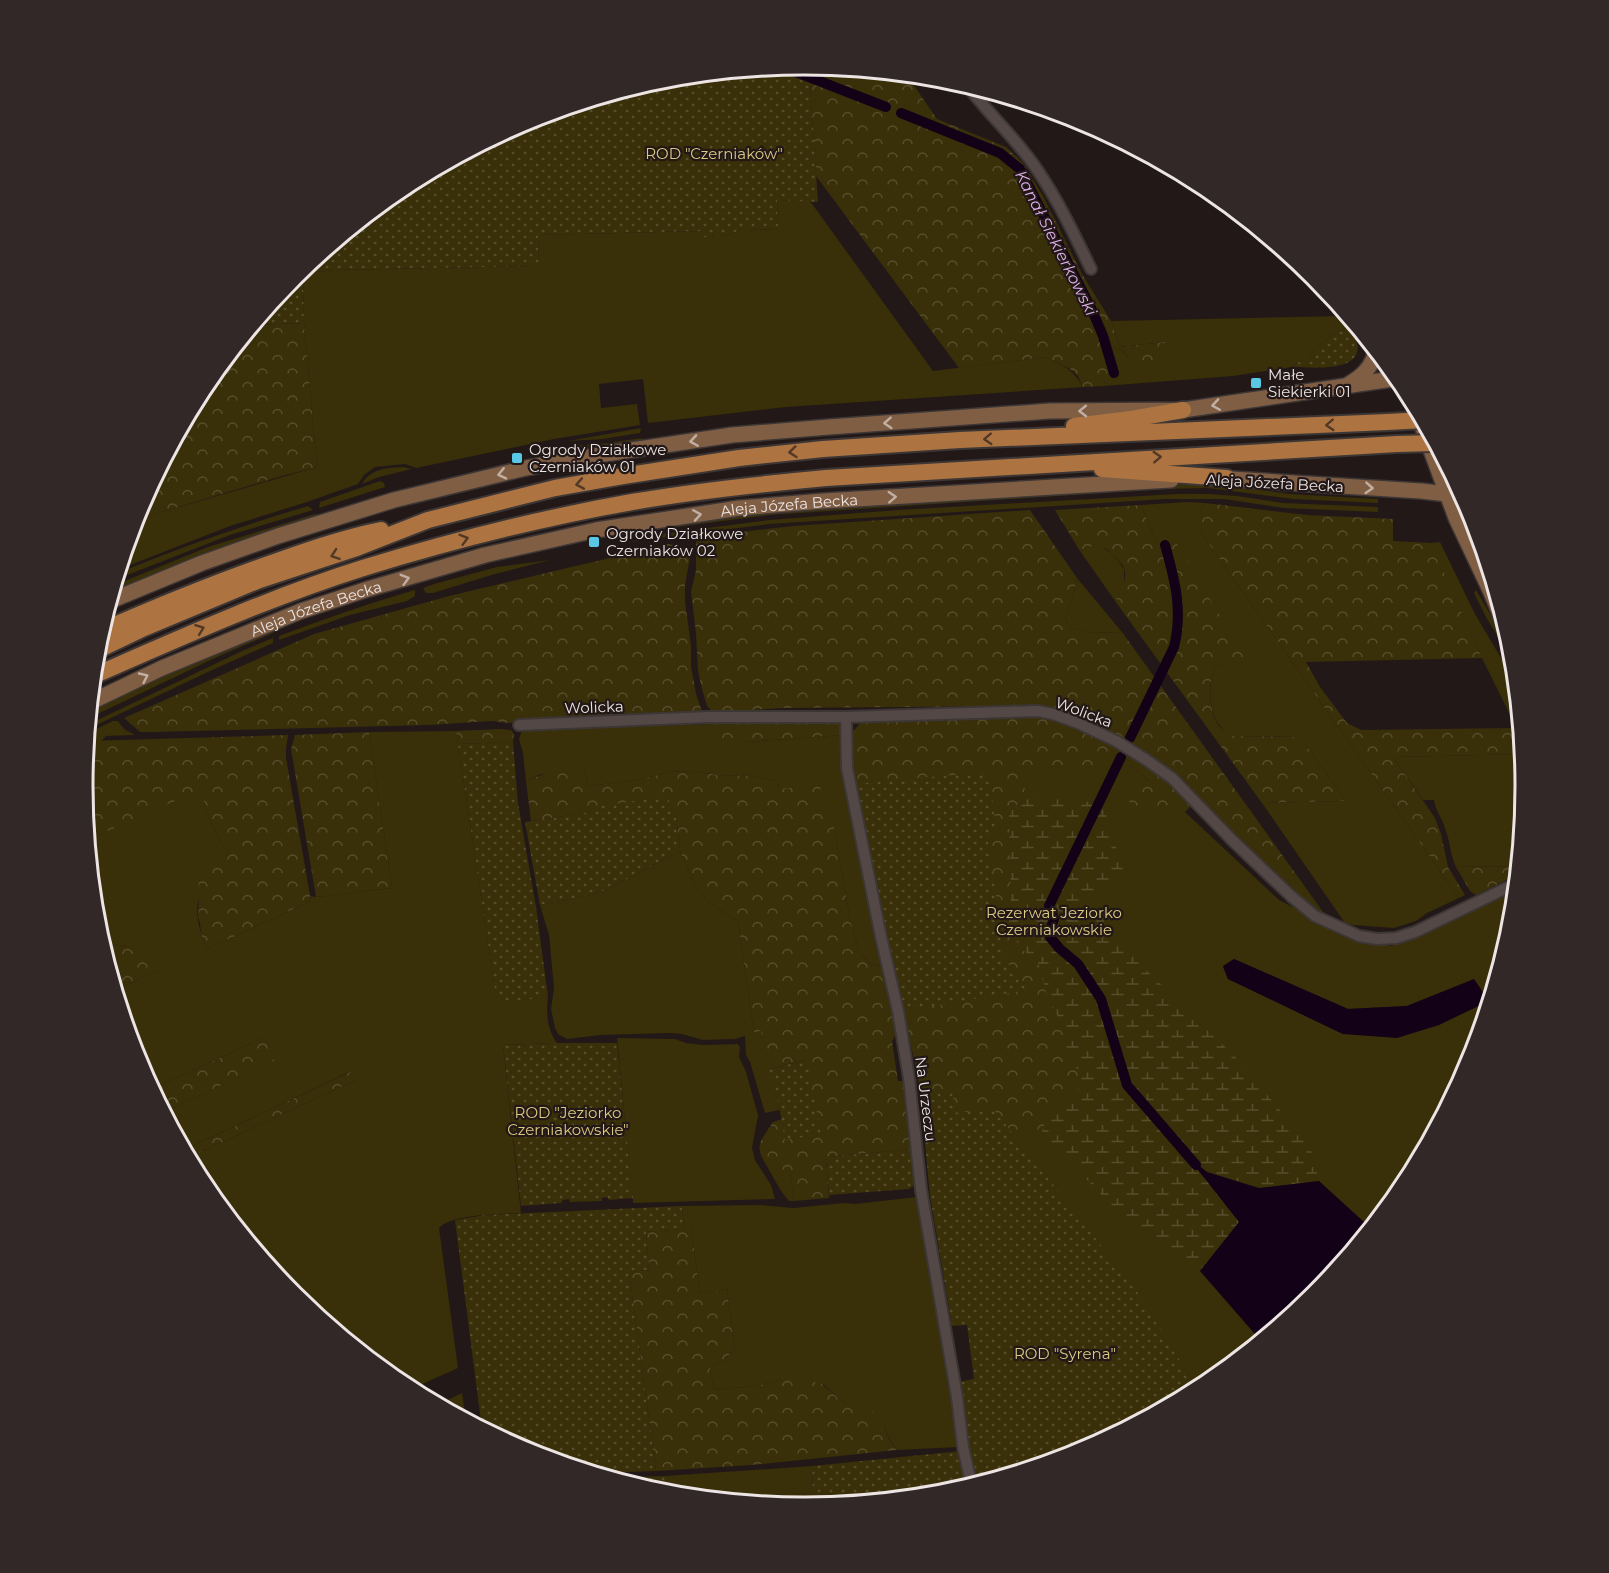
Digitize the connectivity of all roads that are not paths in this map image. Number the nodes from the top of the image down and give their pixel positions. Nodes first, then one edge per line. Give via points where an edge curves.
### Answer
1 (978, 97) edge
2 (1091, 269) dead end
3 (1374, 360) edge
4 (1388, 380) edge
5 (1347, 385) junction
6 (1183, 410) junction
7 (1414, 421) edge
8 (1012, 438) junction
9 (1428, 443) edge
10 (1036, 465) junction
11 (1227, 478) junction
12 (1452, 493) edge
13 (1454, 497) edge
14 (429, 520) junction
15 (1484, 578) edge
16 (118, 598) edge
17 (176, 598) junction
18 (114, 617) edge
19 (112, 626) edge
20 (108, 645) edge
21 (127, 661) junction
22 (103, 672) edge
23 (102, 676) edge
24 (99, 698) edge
25 (846, 717) junction
26 (519, 725) dead end
27 (1509, 887) edge
28 (970, 1478) edge

1 - 2 street via 1037,169
3 - 5 main road via 1366,372
4 - 5 main road
5 -> 6 main road
6 - 8 main road
6 -> 16 main road via 1050,411 829,427 732,435 605,454 526,468 394,500 224,555
7 -> 8 main road, bridge
8 -> 14 main road via 739,458 555,489
10 -> 9 main road, Aleja Józefa Becka, bridge
10 - 11 main road
21 -> 10 main road, Aleja Józefa Becka via 188,633 362,569 474,536 562,516 750,485
11 -> 12 main road, Aleja Józefa Becka
24 -> 11 main road, Aleja Józefa Becka via 301,611 485,555 596,530 739,508 821,501
13 - 15 main road via 1456,518
14 - 17 main road via 341,539
14 -> 20 main road via 257,581
17 - 18 main road
17 - 19 main road
21 - 22 main road, Aleja Józefa Becka
21 - 23 main road
25 - 26 street, Wolicka via 708,717
25 - 27 street, Wolicka via 1038,711 1078,723 1116,741 1172,778 1292,897 1315,916 1359,936 1396,938 1415,932
25 - 28 street, Na Urzeczu via 847,768 898,1011 921,1190

